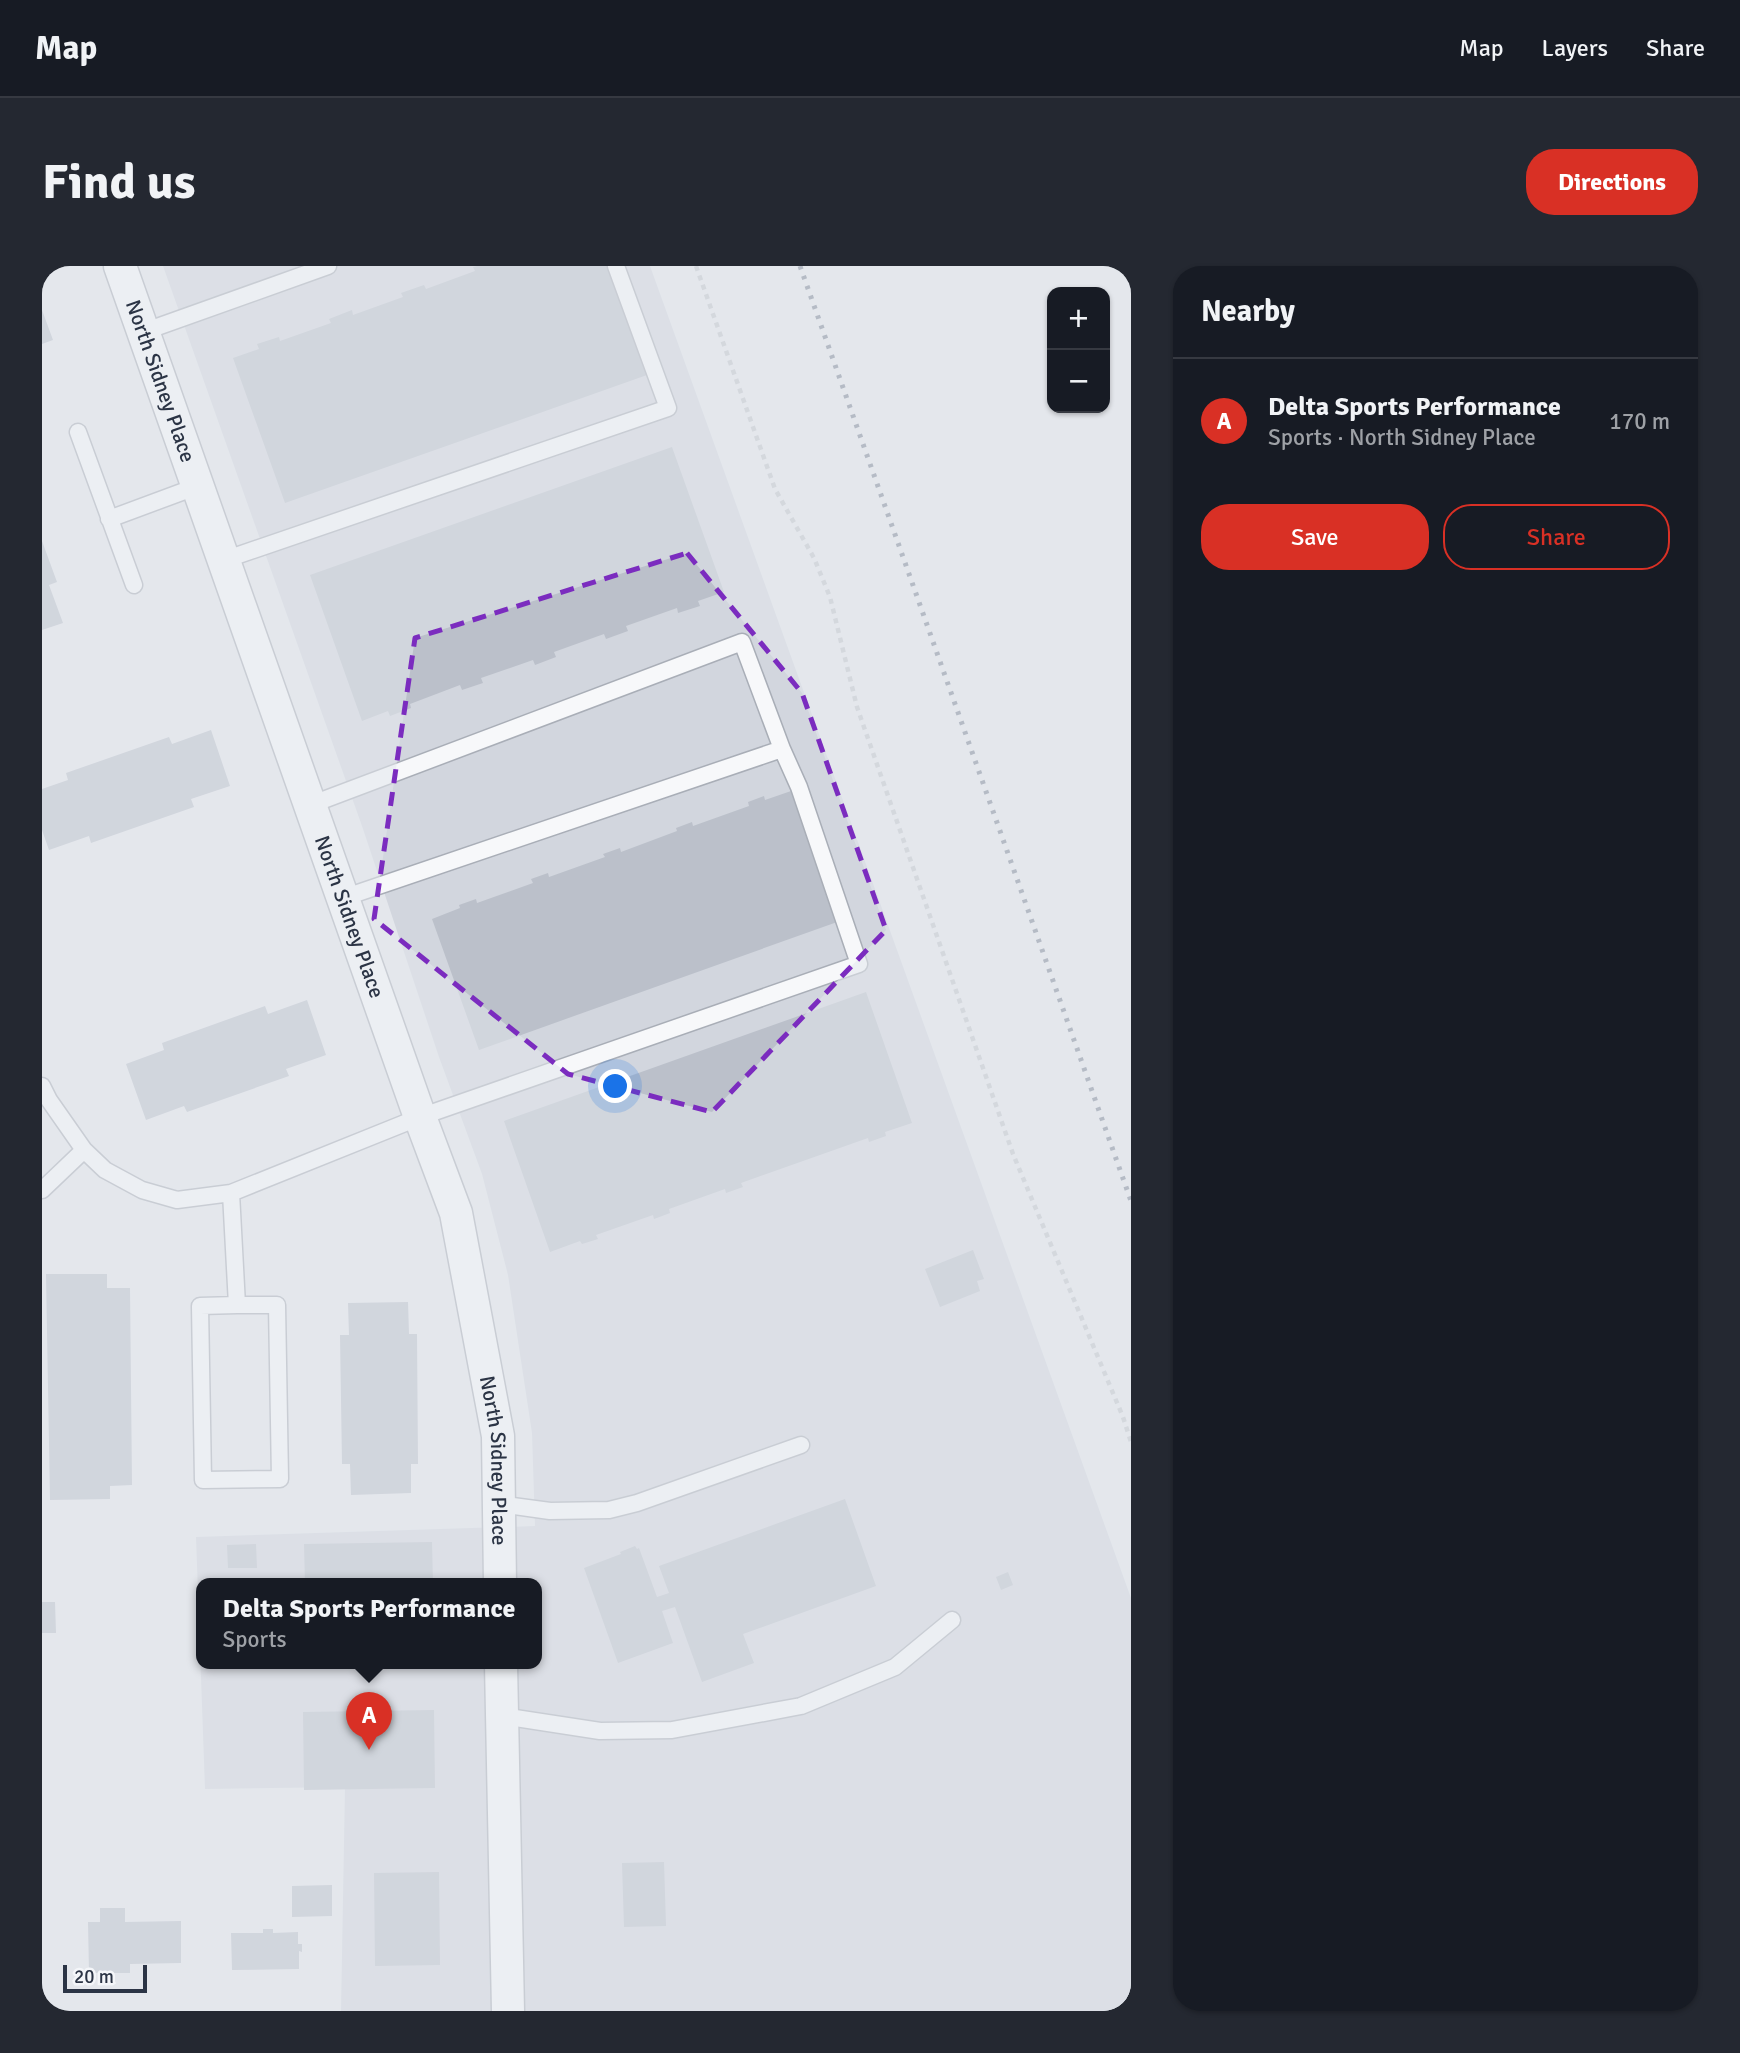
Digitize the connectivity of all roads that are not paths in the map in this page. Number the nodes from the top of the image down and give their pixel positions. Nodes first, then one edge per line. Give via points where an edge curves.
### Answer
1 (120, 266) edge
2 (328, 266) edge
3 (616, 266) edge
4 (143, 332) junction
5 (78, 432) dead end
6 (198, 486) junction
7 (109, 519) junction
8 (224, 560) junction
9 (134, 585) dead end
10 (782, 749) junction
11 (310, 805) junction
12 (342, 898) junction
13 (42, 1086) edge
14 (420, 1117) junction
15 (85, 1150) junction
16 (42, 1191) edge
17 (231, 1193) junction
18 (237, 1306) junction
19 (801, 1445) dead end
20 (499, 1504) junction
21 (500, 1578) edge
22 (952, 1620) dead end
23 (501, 1669) edge
24 (502, 1716) junction
25 (508, 2011) edge

1 - 4 street, North Sidney Place
2 - 4 lane
3 - 8 lane via 667,408
4 - 6 street, North Sidney Place
5 - 7 lane
6 - 7 lane
6 - 8 street, North Sidney Place
7 - 9 lane
8 - 11 street, North Sidney Place
10 - 11 lane via 742,642
10 - 12 lane
10 - 14 lane via 859,964
11 - 12 street, North Sidney Place
12 - 14 street, North Sidney Place
13 - 15 lane
14 - 17 lane
14 - 20 street, North Sidney Place via 456,1213 498,1436
15 - 16 lane
15 - 17 lane via 105,1170 142,1190 177,1200
17 - 18 lane
18 - 18 lane via 278,1305 280,1479 203,1480 200,1306
19 - 20 lane via 609,1510 550,1511
20 - 21 street, North Sidney Place
22 - 24 lane via 895,1667 801,1706 672,1730 600,1731
23 - 24 street
24 - 25 street

